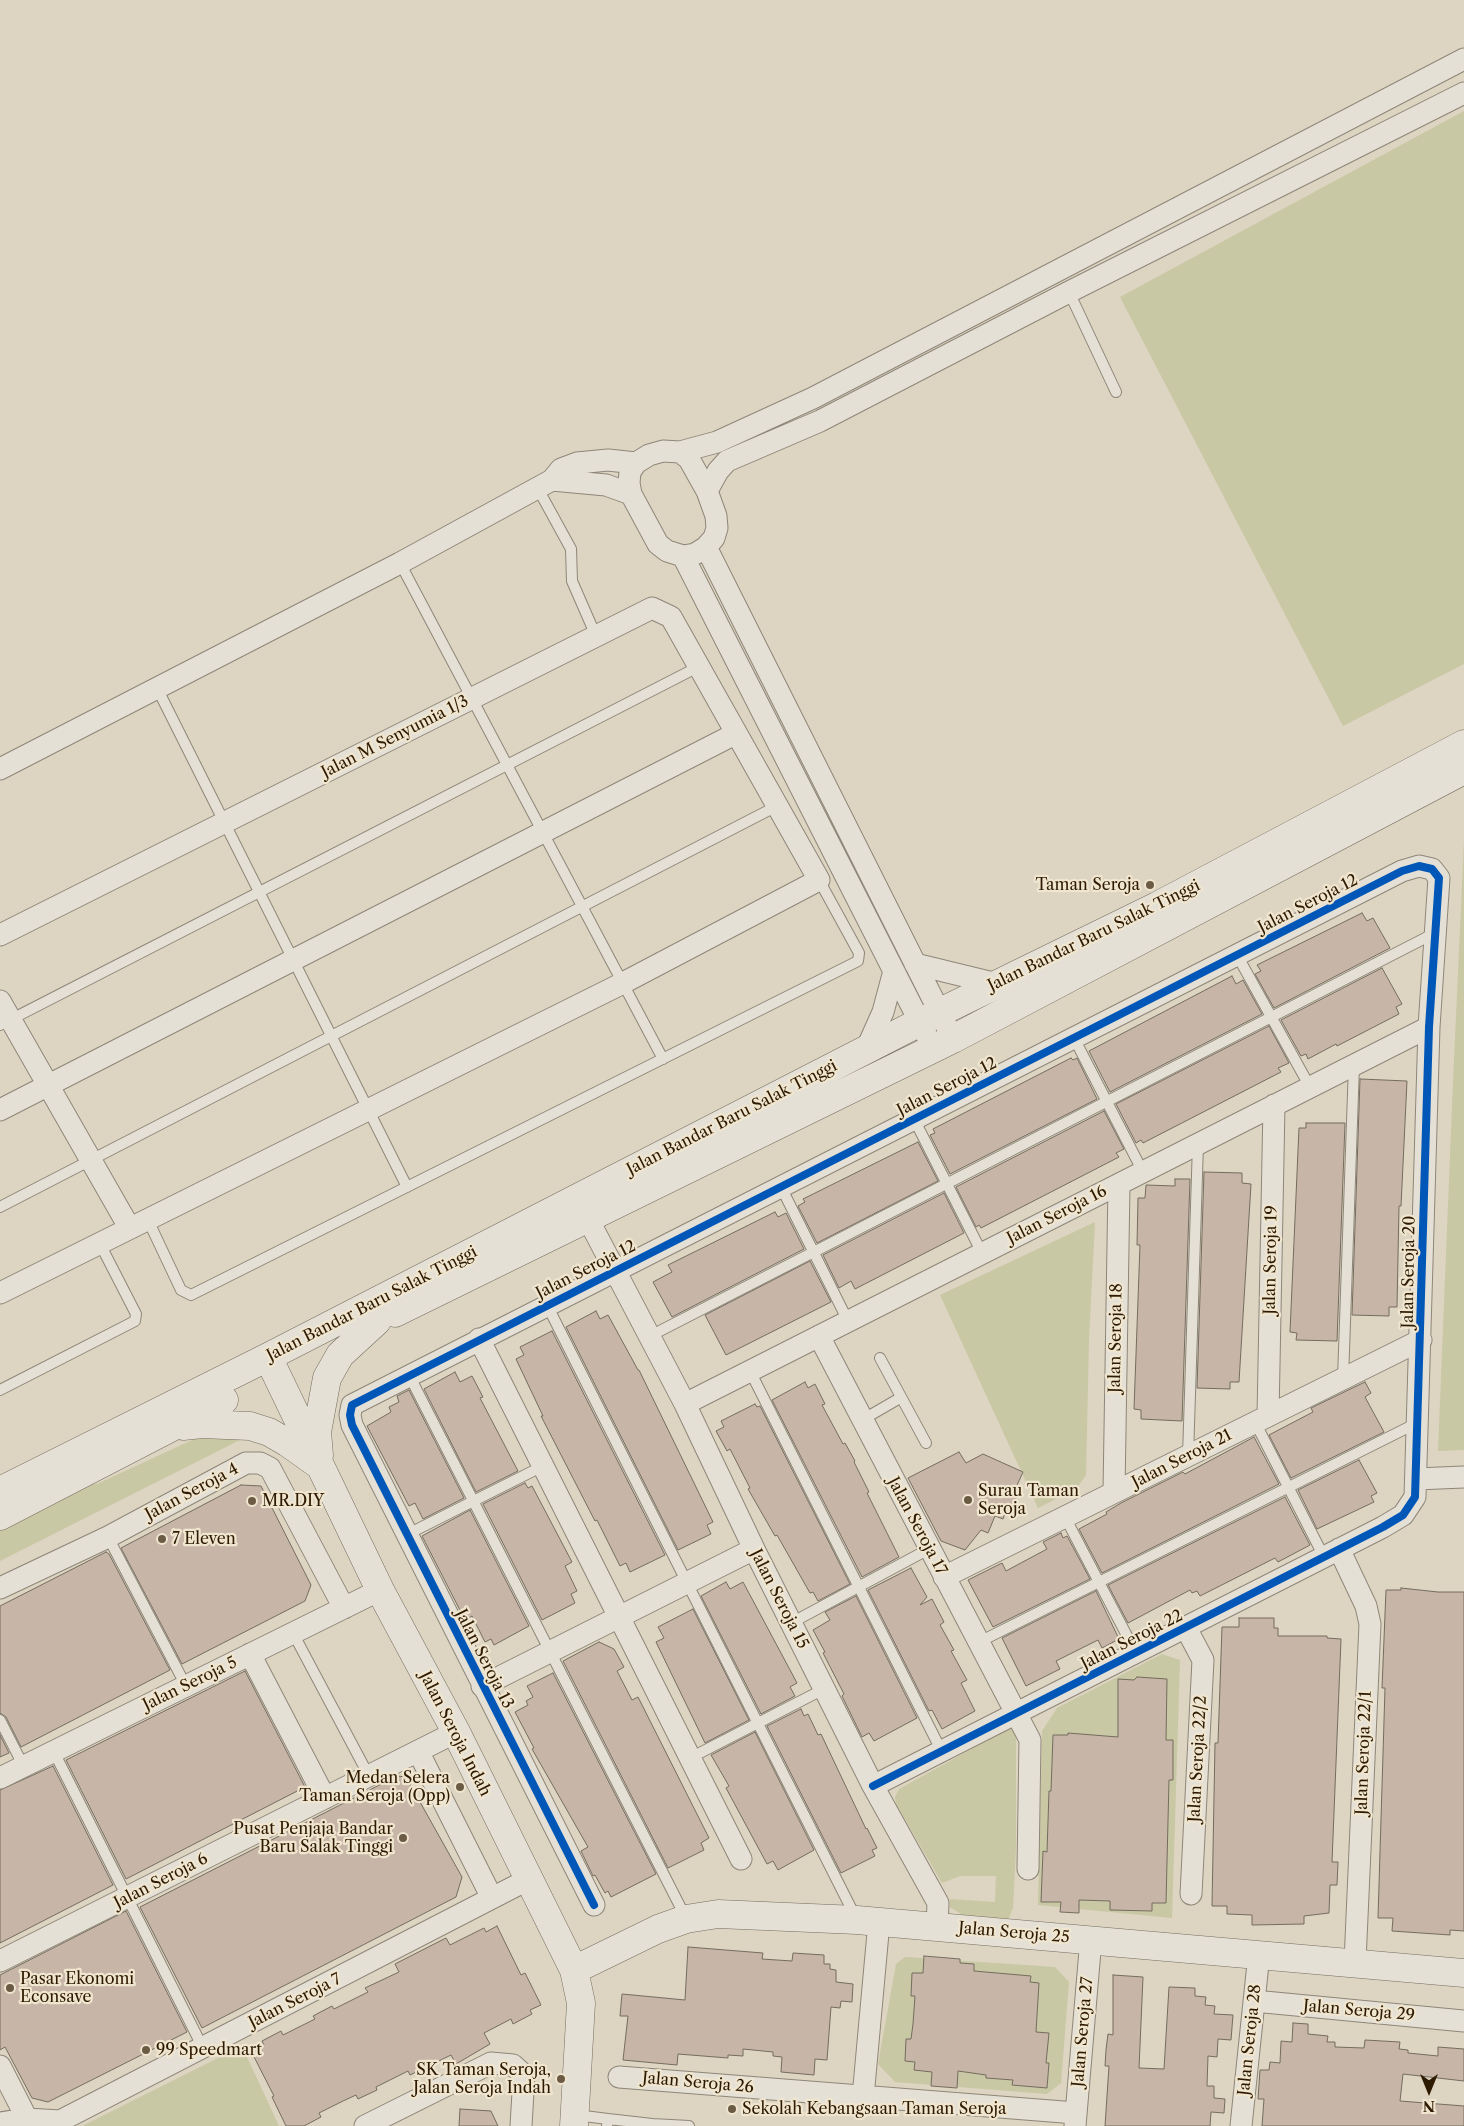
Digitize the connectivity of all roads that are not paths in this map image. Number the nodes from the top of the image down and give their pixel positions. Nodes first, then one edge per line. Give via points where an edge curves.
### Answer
1 (1464, 59) edge
2 (1464, 93) edge
3 (1069, 292) junction
4 (1116, 392) dead end
5 (680, 452) junction
6 (636, 463) junction
7 (544, 484) junction
8 (706, 491) junction
9 (631, 494) junction
10 (706, 547) junction
11 (682, 556) junction
12 (400, 562) junction
13 (596, 636) junction
14 (698, 667) junction
15 (157, 688) junction
16 (472, 699) junction
17 (735, 734) junction
18 (1464, 744) edge
19 (507, 766) junction
20 (0, 769) edge
21 (1464, 770) edge
22 (777, 806) junction
23 (224, 822) junction
24 (542, 832) junction
25 (819, 880) junction
26 (259, 892) junction
27 (582, 907) junction
28 (1436, 933) junction
29 (0, 935) edge
30 (1237, 955) junction
31 (293, 960) junction
32 (915, 964) junction
33 (894, 971) junction
34 (623, 983) junction
35 (997, 984) junction
36 (0, 1001) edge
37 (930, 1017) junction
38 (1271, 1017) junction
39 (5, 1023) edge
40 (1429, 1027) junction
41 (331, 1036) junction
42 (1074, 1038) junction
43 (943, 1044) junction
44 (866, 1050) junction
45 (663, 1059) junction
46 (1354, 1064) junction
47 (48, 1086) junction
48 (1310, 1087) junction
49 (1107, 1102) junction
50 (1274, 1105) junction
51 (368, 1109) junction
52 (0, 1110) edge
53 (914, 1119) junction
54 (1198, 1144) junction
55 (90, 1160) junction
56 (1144, 1172) junction
57 (947, 1184) junction
58 (1118, 1184) junction
59 (781, 1186) junction
60 (407, 1187) junction
61 (0, 1207) edge
62 (588, 1219) junction
63 (138, 1223) junction
64 (99, 1242) junction
65 (814, 1252) junction
66 (982, 1253) junction
67 (615, 1271) junction
68 (0, 1293) edge
69 (547, 1305) junction
70 (377, 1322) junction
71 (848, 1322) junction
72 (650, 1336) junction
73 (819, 1336) junction
74 (479, 1339) junction
75 (1421, 1340) junction
76 (880, 1358) dead end
77 (272, 1365) junction
78 (750, 1371) junction
79 (410, 1376) junction
80 (1343, 1379) junction
81 (0, 1390) edge
82 (900, 1398) junction
83 (685, 1404) junction
84 (1262, 1419) junction
85 (862, 1420) junction
86 (1418, 1422) junction
87 (352, 1425) joint
88 (170, 1428) junction
89 (926, 1443) dead end
90 (1188, 1456) junction
91 (321, 1466) junction
92 (543, 1466) junction
93 (1464, 1477) edge
94 (1416, 1479) junction
95 (1288, 1487) junction
96 (0, 1491) edge
97 (1114, 1492) junction
98 (473, 1501) junction
99 (1403, 1515) joint
100 (0, 1516) edge
101 (1065, 1517) junction
102 (406, 1535) junction
103 (108, 1537) junction
104 (754, 1549) junction
105 (930, 1550) junction
106 (1332, 1553) junction
107 (944, 1577) junction
108 (1099, 1582) junction
109 (687, 1583) junction
110 (859, 1587) junction
111 (0, 1588) edge
112 (380, 1590) junction
113 (344, 1608) junction
114 (620, 1618) junction
115 (791, 1623) junction
116 (1186, 1628) junction
117 (293, 1633) junction
118 (978, 1642) junction
119 (549, 1653) junction
120 (1136, 1653) junction
121 (250, 1654) junction
122 (186, 1686) junction
123 (482, 1686) junction
124 (824, 1689) junction
125 (1015, 1715) junction
126 (0, 1720) edge
127 (758, 1723) junction
128 (456, 1732) junction
129 (418, 1751) junction
130 (54, 1752) junction
131 (942, 1752) junction
132 (690, 1758) junction
133 (24, 1767) junction
134 (369, 1776) junction
135 (0, 1778) edge
136 (873, 1786) junction
137 (324, 1798) junction
138 (741, 1859) dead end
139 (1028, 1869) dead end
140 (529, 1879) junction
141 (1190, 1894) dead end
142 (127, 1897) junction
143 (492, 1898) junction
144 (594, 1905) dead end
145 (686, 1919) junction
146 (868, 1921) junction
147 (937, 1927) junction
148 (1091, 1939) junction
149 (1259, 1954) junction
150 (0, 1961) edge
151 (1355, 1962) junction
152 (574, 1970) junction
153 (1464, 1973) edge
154 (1254, 2001) junction
155 (1464, 2021) edge
156 (203, 2048) junction
157 (0, 2066) edge
158 (619, 2077) dead end
159 (863, 2097) junction
160 (1075, 2119) edge
161 (27, 2120) junction
162 (575, 2120) edge
163 (607, 2122) edge
164 (0, 2123) edge
165 (60, 2124) edge
166 (652, 2125) edge
167 (365, 2126) edge
168 (521, 2126) edge
169 (689, 2126) edge
170 (1241, 2126) edge

1 - 5 street via 813,398 717,442
2 - 3 street
3 - 4 lane
3 - 8 street via 820,421 727,461
5 - 6 street via 663,451
5 - 8 street via 689,459
6 - 7 street via 608,460 577,463 561,469
6 - 9 street via 628,484
7 - 9 street via 606,485
7 - 12 street
7 - 13 lane via 571,549 572,581
8 - 10 street via 717,528
9 - 11 street via 658,544
10 - 11 street via 695,554
10 - 32 street
11 - 33 street
12 - 15 street
12 - 16 lane
13 - 14 street, Jalan M Senyumia 1/3 via 652,608 671,617
13 - 16 street, Jalan M Senyumia 1/3
14 - 17 street, Jalan M Senyumia 1/3
14 - 19 lane
15 - 20 street
15 - 23 lane
16 - 19 lane
16 - 23 street, Jalan M Senyumia 1/3
17 - 22 street, Jalan M Senyumia 1/3
17 - 24 street
18 - 35 main road, Jalan Bandar Baru Salak Tinggi via 1157,906
19 - 24 lane
19 - 26 lane
21 - 43 main road, Jalan Bandar Baru Salak Tinggi
22 - 25 street, Jalan M Senyumia 1/3
22 - 27 lane
23 - 26 lane
23 - 29 street, Jalan M Senyumia 1/3
24 - 27 lane
24 - 31 street
25 - 34 street
25 - 45 lane via 859,953 858,961
26 - 31 lane
26 - 39 lane
27 - 34 lane
27 - 41 lane
28 - 30 street, Jalan Seroja 12 via 1439,878 1432,869 1419,866 1402,871
28 - 38 lane
28 - 40 street, Jalan Seroja 12
30 - 38 lane
30 - 42 street, Jalan Seroja 12
31 - 41 lane
31 - 47 street
32 - 35 street
32 - 37 street
33 - 37 street
33 - 44 street via 883,1012
34 - 45 lane
34 - 51 street
35 - 37 main road, Jalan Bandar Baru Salak Tinggi
36 - 39 street
37 - 43 street
37 - 44 main road, Jalan Bandar Baru Salak Tinggi
38 - 48 lane
38 - 49 lane
39 - 47 street
40 - 46 street, Jalan Seroja 16
40 - 75 street, Jalan Seroja 20
41 - 51 lane
41 - 55 lane
42 - 49 lane
42 - 53 street, Jalan Seroja 12
43 - 62 main road, Jalan Bandar Baru Salak Tinggi
44 - 77 main road, Jalan Bandar Baru Salak Tinggi
45 - 60 lane
46 - 48 street, Jalan Seroja 16
46 - 80 lane
47 - 52 street
47 - 55 street
48 - 50 street, Jalan Seroja 16
49 - 56 lane
49 - 57 lane
50 - 54 street, Jalan Seroja 16
50 - 84 street, Jalan Seroja 19
51 - 60 lane
51 - 63 street
53 - 57 lane
53 - 59 street, Jalan Seroja 12
54 - 56 street, Jalan Seroja 16
54 - 90 lane
55 - 61 lane
55 - 63 street
56 - 58 street, Jalan Seroja 16
57 - 65 lane
57 - 66 lane
58 - 66 street, Jalan Seroja 16
58 - 97 street, Jalan Seroja 18
59 - 65 lane
59 - 67 street, Jalan Seroja 12
60 - 63 lane via 191,1295 181,1290
62 - 67 street, Jalan Seroja 15
62 - 70 main road, Jalan Bandar Baru Salak Tinggi
63 - 64 street
64 - 68 street
64 - 81 lane via 136,1314 135,1321
65 - 71 lane
65 - 72 lane
66 - 71 street, Jalan Seroja 16
67 - 69 street, Jalan Seroja 12
67 - 72 street, Jalan Seroja 15
69 - 74 street, Jalan Seroja 12
69 - 109 lane
70 - 77 main road, Jalan Bandar Baru Salak Tinggi
70 - 91 main road via 340,1355 327,1378 317,1432
71 - 73 street, Jalan Seroja 16
72 - 83 street, Jalan Seroja 15
73 - 78 street, Jalan Seroja 16
73 - 85 street, Jalan Seroja 17
74 - 79 street, Jalan Seroja 12
74 - 92 street
75 - 80 street, Jalan Seroja 21
75 - 86 street, Jalan Seroja 20
76 - 82 lane
77 - 88 main road, Jalan Bandar Baru Salak Tinggi
77 - 91 main road, Jalan Seroja Indah
77 - 96 main road, Jalan Bandar Baru Salak Tinggi
78 - 83 street, Jalan Seroja 16
78 - 110 lane
79 - 87 street, Jalan Seroja 12 via 352,1405
79 - 98 lane
80 - 84 street, Jalan Seroja 21
82 - 85 lane
82 - 89 lane
83 - 104 street, Jalan Seroja 15
84 - 90 street, Jalan Seroja 21
84 - 95 lane
85 - 105 street, Jalan Seroja 17
86 - 94 street, Jalan Seroja 20
86 - 95 lane
87 - 102 street, Jalan Seroja 13
88 - 91 main road via 202,1424 250,1426 275,1436
88 - 100 main road, Jalan Bandar Baru Salak Tinggi
90 - 97 street, Jalan Seroja 21
91 - 112 main road, Jalan Seroja Indah
92 - 98 lane
92 - 114 street
93 - 94 street
94 - 99 street, Jalan Seroja 20 via 1415,1497
95 - 106 lane
95 - 108 lane
97 - 101 street, Jalan Seroja 21
98 - 102 lane
98 - 119 lane
99 - 106 street, Jalan Seroja 22
101 - 107 street, Jalan Seroja 21
101 - 108 lane
102 - 123 street, Jalan Seroja 13
103 - 111 street, Jalan Seroja 4
103 - 113 street, Jalan Seroja 4 via 246,1463 260,1463 270,1468
103 - 122 lane
104 - 109 street
104 - 115 street, Jalan Seroja 15
105 - 107 street, Jalan Seroja 17
105 - 110 lane
106 - 116 street, Jalan Seroja 22
106 - 151 street, Jalan Seroja 22/1 via 1366,1606 1370,1624
107 - 118 street, Jalan Seroja 17
108 - 118 lane
108 - 120 lane
109 - 114 street
109 - 127 lane
110 - 115 lane
110 - 131 lane
112 - 113 street, Jalan Seroja 5
112 - 128 main road, Jalan Seroja Indah
113 - 117 street, Jalan Seroja 5
114 - 119 street
114 - 132 street
115 - 124 street, Jalan Seroja 15
116 - 120 street, Jalan Seroja 22
116 - 141 street, Jalan Seroja 22/2 via 1204,1660
117 - 121 street, Jalan Seroja 5
117 - 134 lane
118 - 125 street, Jalan Seroja 17
119 - 123 street
119 - 145 lane
120 - 125 street, Jalan Seroja 22
121 - 122 street, Jalan Seroja 5
121 - 137 street
122 - 130 street, Jalan Seroja 5
123 - 144 street, Jalan Seroja 13
124 - 127 lane
124 - 136 street, Jalan Seroja 15
125 - 131 street, Jalan Seroja 22
125 - 139 street, Jalan Seroja 17 via 1030,1740
126 - 133 lane
127 - 132 lane
127 - 146 lane
128 - 129 street, Jalan Seroja 6
128 - 140 main road, Jalan Seroja Indah
129 - 134 street, Jalan Seroja 6
129 - 143 street
130 - 133 street, Jalan Seroja 5
130 - 142 lane
131 - 136 street, Jalan Seroja 22
132 - 138 street
133 - 135 street, Jalan Seroja 5
134 - 137 street, Jalan Seroja 6
136 - 147 street, Jalan Seroja 15 via 938,1903
137 - 142 street, Jalan Seroja 6
140 - 143 street, Jalan Seroja 7
140 - 152 main road, Jalan Seroja Indah
142 - 150 street, Jalan Seroja 6
142 - 156 lane
143 - 156 street, Jalan Seroja 7
145 - 146 main road, Jalan Seroja 25 via 718,1914
145 - 152 main road, Jalan Seroja 25 via 658,1929
146 - 147 main road, Jalan Seroja 25
146 - 159 street
147 - 148 main road, Jalan Seroja 25
148 - 149 main road, Jalan Seroja 25
148 - 160 street, Jalan Seroja 27
149 - 151 main road, Jalan Seroja 25
149 - 154 street, Jalan Seroja 28
151 - 153 main road, Jalan Seroja 25
152 - 162 main road, Jalan Seroja Indah via 581,2003
154 - 155 street, Jalan Seroja 29
154 - 170 street, Jalan Seroja 28
156 - 165 street, Jalan Seroja 7
157 - 161 street
158 - 159 street, Jalan Seroja 26
159 - 160 street, Jalan Seroja 26
161 - 164 street
161 - 165 street
162 - 163 lane
163 - 166 lane
166 - 169 lane
167 - 168 street via 491,2063 513,2065 524,2075

